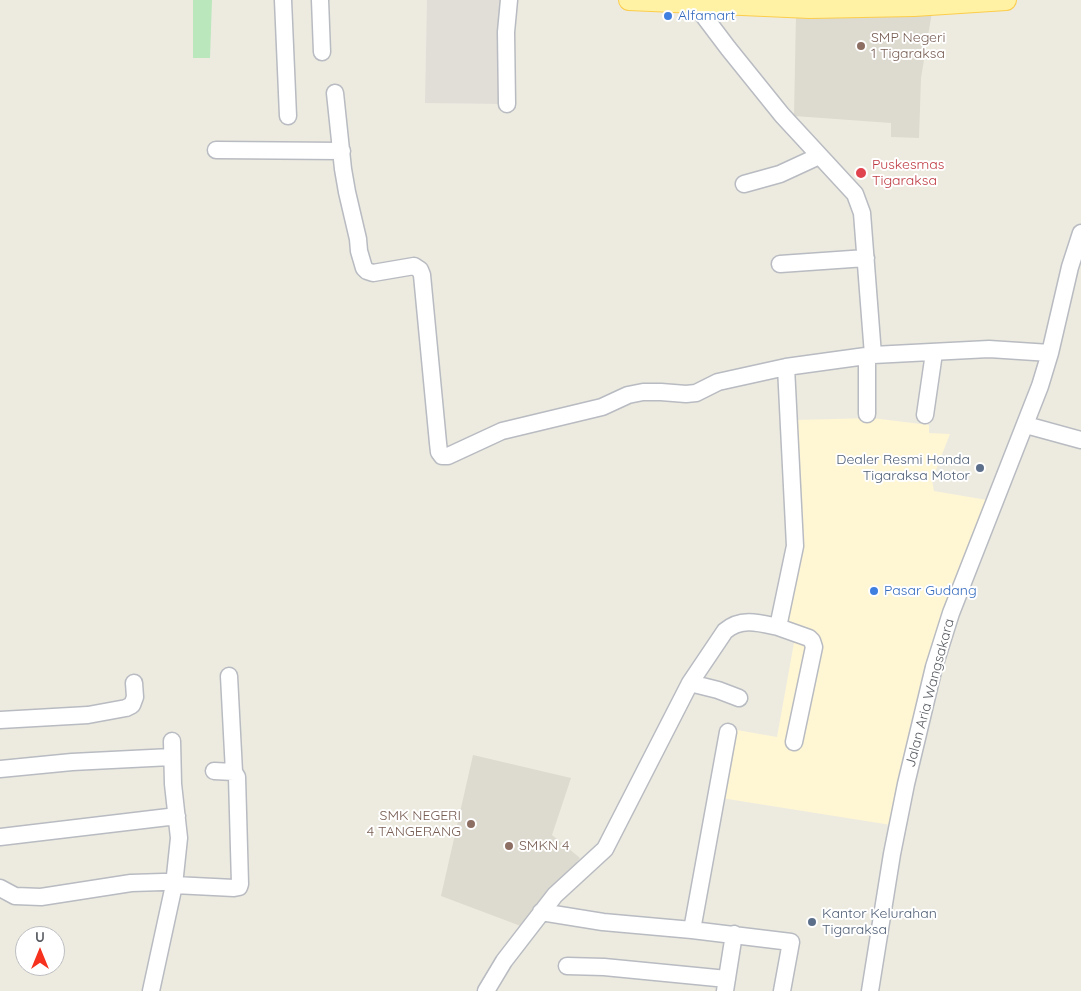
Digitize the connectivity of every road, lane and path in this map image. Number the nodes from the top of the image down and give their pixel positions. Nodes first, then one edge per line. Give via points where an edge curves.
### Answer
1 (283, 0) edge
2 (320, 0) edge
3 (508, 0) edge
4 (629, 0) edge
5 (1006, 0) edge
6 (674, 2) edge
7 (694, 3) junction
8 (914, 3) edge
9 (322, 52) dead end
10 (335, 93) dead end
11 (507, 104) dead end
12 (288, 116) dead end
13 (216, 150) dead end
14 (342, 151) junction
15 (819, 156) junction
16 (744, 184) dead end
17 (1081, 233) edge
18 (866, 258) junction
19 (780, 264) dead end
20 (934, 353) junction
21 (1050, 353) junction
22 (870, 356) junction
23 (786, 368) junction
24 (867, 414) dead end
25 (924, 415) dead end
26 (1026, 425) junction
27 (1081, 440) edge
28 (778, 627) junction
29 (229, 676) dead end
30 (134, 683) dead end
31 (690, 684) junction
32 (739, 698) dead end
33 (0, 720) edge
34 (728, 732) dead end
35 (794, 742) dead end
36 (0, 769) edge
37 (214, 771) dead end
38 (234, 772) junction
39 (177, 816) junction
40 (0, 837) edge
41 (174, 885) junction
42 (0, 888) edge
43 (541, 912) junction
44 (692, 930) junction
45 (734, 934) junction
46 (567, 966) dead end
47 (726, 985) edge
48 (152, 991) edge
49 (486, 991) edge
50 (782, 991) edge
51 (870, 991) edge

1 - 12 street
2 - 9 street
3 - 11 street
4 - 6 main road
5 - 8 main road
6 - 7 main road
7 - 8 main road via 810,8
7 - 15 street via 782,115
10 - 14 street
13 - 14 street
14 - 23 street via 347,192 364,268 373,273 414,266 422,275 438,443 442,456 502,431 602,407 628,395 643,392 696,393 718,382
15 - 16 street via 780,174
15 - 18 street via 860,204
17 - 21 street, Jalan Aria Wangsakara
18 - 19 street
18 - 22 street
20 - 21 street via 989,349
20 - 22 street
20 - 25 street
21 - 26 street, Jalan Aria Wangsakara
22 - 23 street
22 - 24 street
23 - 28 street via 796,546
26 - 27 street
26 - 51 street, Jalan Aria Wangsakara via 951,613 934,667 892,854
28 - 31 street via 740,622 732,625
28 - 35 street via 809,638 814,648
29 - 38 street
30 - 33 street via 135,696 132,705 126,708 88,715
31 - 32 street
31 - 43 street via 605,849
34 - 44 street
36 - 39 street via 171,749
37 - 38 street
38 - 41 street via 237,777 239,887
39 - 40 street
39 - 41 street via 179,838
41 - 42 street via 169,882 131,883 41,896 15,896
41 - 48 street
43 - 44 street via 603,922
43 - 49 street
44 - 45 street
45 - 47 street
45 - 50 street via 792,942
46 - 47 street via 604,967

